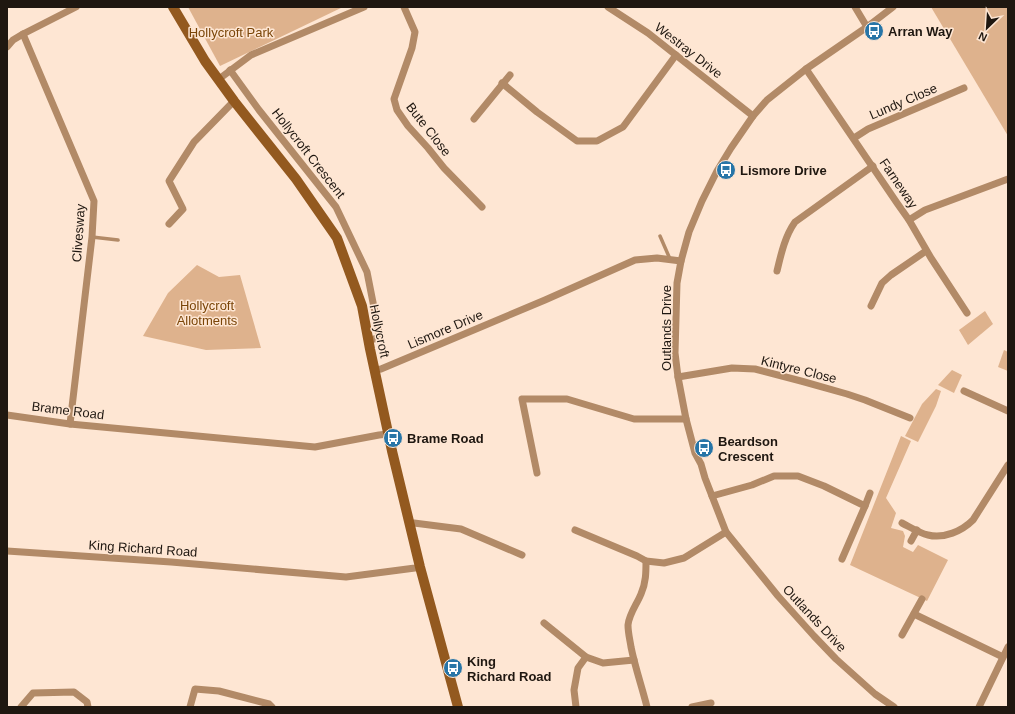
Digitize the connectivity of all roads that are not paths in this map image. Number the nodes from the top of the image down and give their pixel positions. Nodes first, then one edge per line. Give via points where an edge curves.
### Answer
1 (76, 7) edge
2 (173, 7) edge
3 (364, 7) edge
4 (404, 7) edge
5 (608, 7) edge
6 (854, 7) edge
7 (893, 7) edge
8 (867, 27) junction
9 (23, 34) junction
10 (7, 47) edge
11 (676, 56) junction
12 (806, 69) junction
13 (230, 70) junction
14 (510, 75) dead end
15 (218, 79) junction
16 (502, 84) junction
17 (964, 88) dead end
18 (234, 102) junction
19 (753, 116) junction
20 (474, 119) dead end
21 (854, 138) junction
22 (873, 166) junction
23 (1008, 179) edge
24 (482, 207) dead end
25 (908, 220) junction
26 (169, 224) dead end
27 (92, 236) junction
28 (660, 236) dead end
29 (118, 240) dead end
30 (926, 251) junction
31 (671, 260) junction
32 (681, 261) junction
33 (777, 271) dead end
34 (871, 306) dead end
35 (968, 313) dead end
36 (368, 340) junction
37 (375, 370) junction
38 (678, 377) junction
39 (964, 391) dead end
40 (1008, 410) edge
41 (7, 415) edge
42 (910, 418) dead end
43 (686, 419) junction
44 (70, 424) junction
45 (388, 434) junction
46 (1008, 465) edge
47 (537, 473) dead end
48 (870, 493) dead end
49 (712, 496) junction
50 (865, 506) junction
51 (902, 523) dead end
52 (410, 525) junction
53 (575, 530) dead end
54 (917, 530) junction
55 (726, 532) junction
56 (911, 541) dead end
57 (7, 550) edge
58 (522, 555) dead end
59 (842, 559) dead end
60 (646, 561) junction
61 (420, 566) junction
62 (922, 599) dead end
63 (914, 614) junction
64 (544, 623) dead end
65 (902, 635) dead end
66 (1008, 647) edge
67 (586, 657) junction
68 (1003, 657) junction
69 (634, 660) junction
70 (712, 703) dead end
71 (20, 707) edge
72 (88, 707) edge
73 (190, 707) edge
74 (272, 707) edge
75 (458, 707) edge
76 (576, 707) edge
77 (647, 707) edge
78 (692, 707) edge
79 (894, 707) edge
80 (979, 707) edge

1 - 9 street
2 - 15 street, Hollycroft
3 - 13 street via 251,55
4 - 24 street, Bute Close via 414,32 412,48 394,99 397,110 444,168
5 - 11 street, Westray Drive via 648,33
6 - 8 street
7 - 8 street, Outlands Drive
8 - 12 street, Outlands Drive
9 - 10 street
9 - 27 street, Clivesway via 94,201
11 - 16 street via 623,126 597,141 577,141
11 - 19 street, Westray Drive
12 - 19 street, Outlands Drive via 767,100
12 - 21 street, Farneway
13 - 15 street
13 - 36 street, Hollycroft Crescent via 336,207 367,272 380,338
14 - 16 street
15 - 18 street, Hollycroft
16 - 20 street
17 - 21 street, Lundy Close via 868,129
18 - 26 street via 194,142 169,181 183,209
18 - 36 street, Hollycroft via 296,179 337,238 362,306
19 - 32 street, Outlands Drive via 705,193 689,232
21 - 22 street, Farneway
22 - 25 street, Farneway
22 - 33 street via 795,222 786,238
23 - 25 street via 925,210
25 - 30 street, Farneway
27 - 29 lane
27 - 44 street, Clivesway
28 - 31 lane
30 - 34 street via 882,283
30 - 35 street, Farneway
31 - 32 street, Lismore Drive
31 - 37 street, Lismore Drive via 635,260
32 - 38 street, Outlands Drive via 677,282 675,353
36 - 37 street, Hollycroft
37 - 45 street, Hollycroft
38 - 42 street, Kintyre Close via 732,368 755,369 847,394
38 - 43 street, Outlands Drive
39 - 40 street
41 - 44 street, Brame Road
43 - 47 street via 634,419 567,399 522,399
43 - 49 street, Outlands Drive via 695,453
44 - 45 street, Brame Road via 315,447
45 - 52 street, Hollycroft
46 - 54 street via 968,525 952,534 938,536 927,535
48 - 50 street
49 - 50 street via 774,476 798,476
49 - 55 street, Outlands Drive
50 - 59 street
51 - 54 street
52 - 58 street via 414,523 462,529
52 - 61 street, Hollycroft
53 - 60 street
54 - 56 street
55 - 60 street via 684,558 664,563
55 - 79 street, Outlands Drive via 778,596 836,659
57 - 61 street, King Richard Road via 346,577
60 - 69 street via 645,584 628,624
61 - 75 street, Hollycroft
62 - 63 street
63 - 65 street
63 - 68 street
64 - 67 street
66 - 68 street
67 - 69 street via 603,663
67 - 76 street via 578,668 574,690
68 - 80 street
69 - 77 street
70 - 78 street
71 - 72 street via 32,693 74,692 88,702
73 - 74 street via 195,689 219,691 269,704

